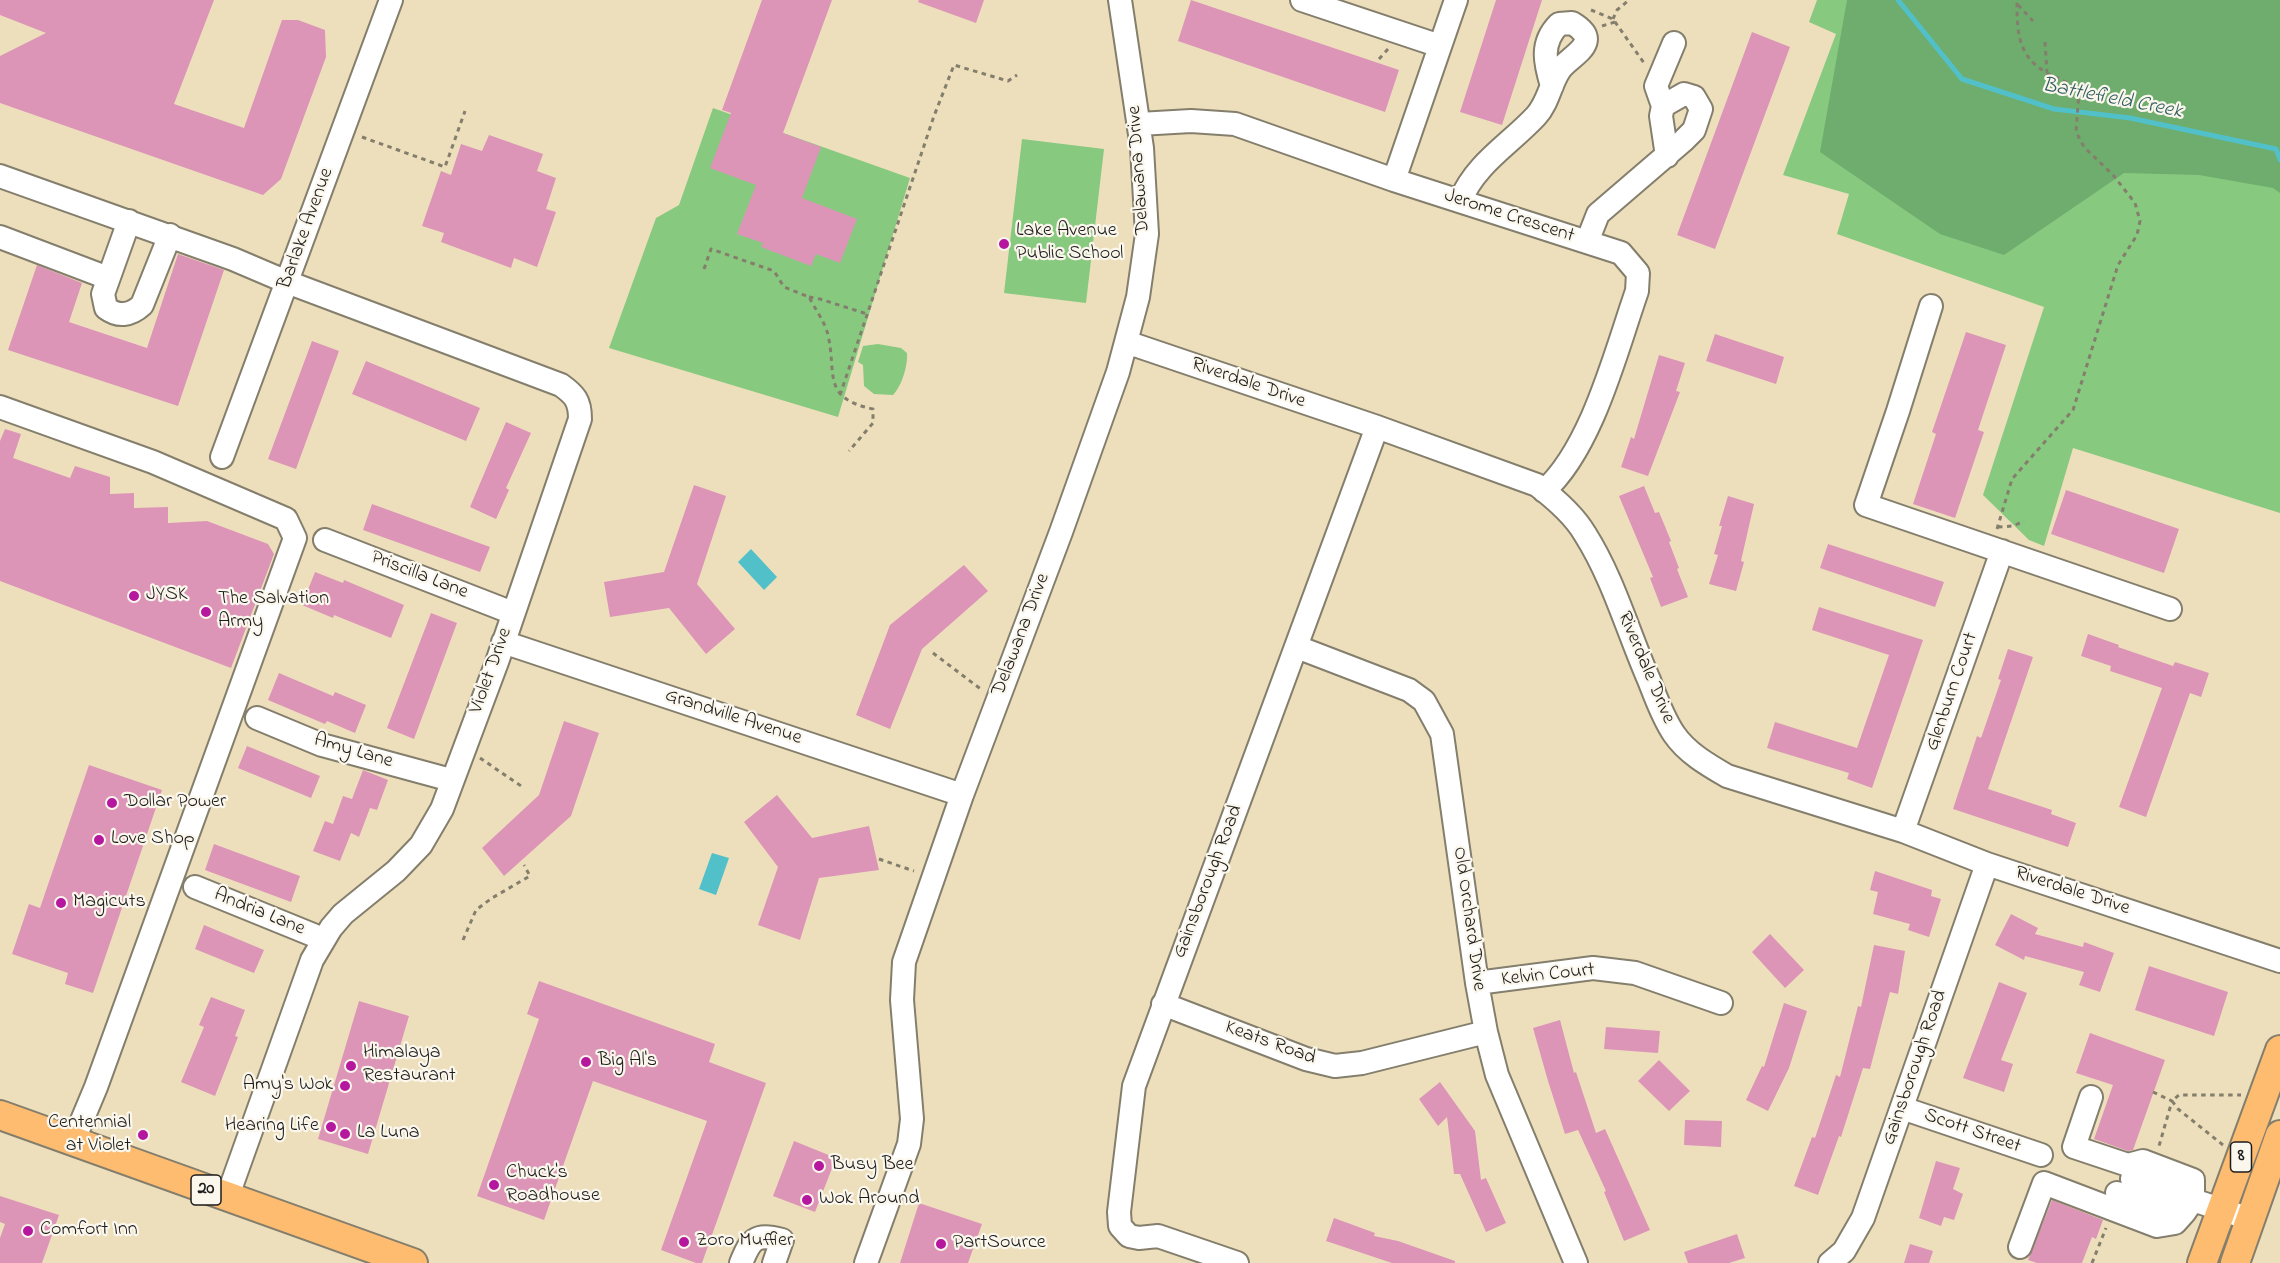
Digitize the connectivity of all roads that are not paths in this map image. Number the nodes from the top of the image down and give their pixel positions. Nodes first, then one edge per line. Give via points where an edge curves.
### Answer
1 (391, 0) edge
2 (1120, 0) edge
3 (1302, 0) edge
4 (1456, 0) edge
5 (1674, 43) dead end
6 (1440, 46) junction
7 (1552, 86) dead end
8 (1664, 106) junction
9 (1140, 124) junction
10 (1667, 156) junction
11 (0, 176) edge
12 (1394, 180) junction
13 (1460, 201) junction
14 (129, 221) junction
15 (170, 235) junction
16 (0, 237) edge
17 (1587, 242) junction
18 (108, 278) junction
19 (287, 282) junction
20 (1931, 306) dead end
21 (1126, 342) junction
22 (0, 408) edge
23 (1377, 427) junction
24 (222, 457) dead end
25 (1544, 491) junction
26 (325, 540) dead end
27 (2002, 551) junction
28 (2170, 609) dead end
29 (513, 613) junction
30 (503, 642) junction
31 (1297, 647) junction
32 (257, 717) dead end
33 (451, 780) junction
34 (962, 795) junction
35 (1903, 831) junction
36 (1987, 864) junction
37 (195, 887) dead end
38 (323, 939) junction
39 (2280, 961) edge
40 (1477, 983) junction
41 (1721, 1003) dead end
42 (1162, 1004) junction
43 (1486, 1032) junction
44 (2280, 1050) edge
45 (2091, 1097) dead end
46 (1902, 1108) junction
47 (0, 1115) edge
48 (2280, 1136) edge
49 (73, 1142) junction
50 (2041, 1155) dead end
51 (2121, 1194) junction
52 (227, 1198) junction
53 (2188, 1207) junction
54 (2222, 1208) junction
55 (2250, 1219) junction
56 (2020, 1247) dead end
57 (413, 1263) edge
58 (741, 1263) edge
59 (774, 1263) edge
60 (866, 1263) edge
61 (1237, 1263) edge
62 (1576, 1263) edge
63 (1830, 1263) edge
64 (2202, 1263) edge
65 (2235, 1263) edge

1 - 19 street, Barlake Avenue
2 - 9 street, Delawana Drive
3 - 6 street
4 - 6 street
5 - 8 street via 1656,86
6 - 12 street
7 - 13 street via 1537,115 1477,172
8 - 10 street via 1661,116
8 - 10 street via 1684,94 1695,97 1701,109 1694,130
9 - 12 street, Jerome Crescent via 1235,124
9 - 21 street, Delawana Drive via 1147,234 1138,297
10 - 17 street via 1598,214
11 - 14 street, Violet Drive
12 - 13 street, Jerome Crescent
13 - 17 street, Jerome Crescent
14 - 15 street, Violet Drive
14 - 18 street
15 - 18 street via 141,305 134,312 113,314 106,308 103,294
15 - 19 street, Violet Drive
16 - 18 street
17 - 25 street, Jerome Crescent via 1621,253 1638,273 1637,291 1590,424 1563,469
19 - 24 street, Barlake Avenue
19 - 29 street, Violet Drive via 561,385 575,396 580,419
20 - 27 street via 1866,505
21 - 23 street, Riverdale Drive
21 - 34 street, Delawana Drive via 1061,532
22 - 49 street via 153,462 286,519 295,538
23 - 25 street, Riverdale Drive
23 - 31 street, Gainsborough Road
25 - 35 street, Riverdale Drive via 1585,533 1659,705 1683,744 1736,780
26 - 29 street, Priscilla Lane
27 - 28 street
27 - 35 street, Glenburn Court
29 - 30 street, Violet Drive
30 - 33 street, Violet Drive
30 - 34 street, Grandville Avenue
31 - 40 street, Old Orchard Drive via 1409,690 1424,701 1434,719 1442,734
31 - 42 street, Gainsborough Road
32 - 33 street, Amy Lane via 322,745
33 - 38 street, Violet Drive via 442,809 421,845 344,914
34 - 60 street, Delawana Drive via 904,962 902,1000 912,1119 909,1144
35 - 36 street, Riverdale Drive
36 - 39 street, Riverdale Drive
36 - 46 street, Gainsborough Road
37 - 38 street, Andria Lane
38 - 52 street, Violet Drive via 309,965
40 - 41 street, Kelvin Court via 1593,968 1635,972
40 - 43 street, Old Orchard Drive
42 - 43 street, Keats Road via 1306,1059 1335,1066 1362,1063
42 - 61 street, Gainsborough Road via 1134,1086 1120,1226 1129,1236 1158,1236
43 - 62 street, Old Orchard Drive via 1497,1075
44 - 54 main road, 8
45 - 53 street via 2074,1147 2128,1165 2143,1161 2193,1180
46 - 50 street, Scott Street
46 - 63 street, Gainsborough Road via 1863,1218 1844,1251
47 - 49 main road, 20
48 - 55 main road, 8
49 - 52 main road, 20
51 - 53 street
51 - 53 street via 2157,1226 2175,1223
51 - 56 street via 2044,1183
52 - 57 main road, 20
53 - 54 street
54 - 55 street
54 - 64 main road, 8
55 - 65 main road, 8
58 - 59 street via 754,1239 765,1236 782,1240

